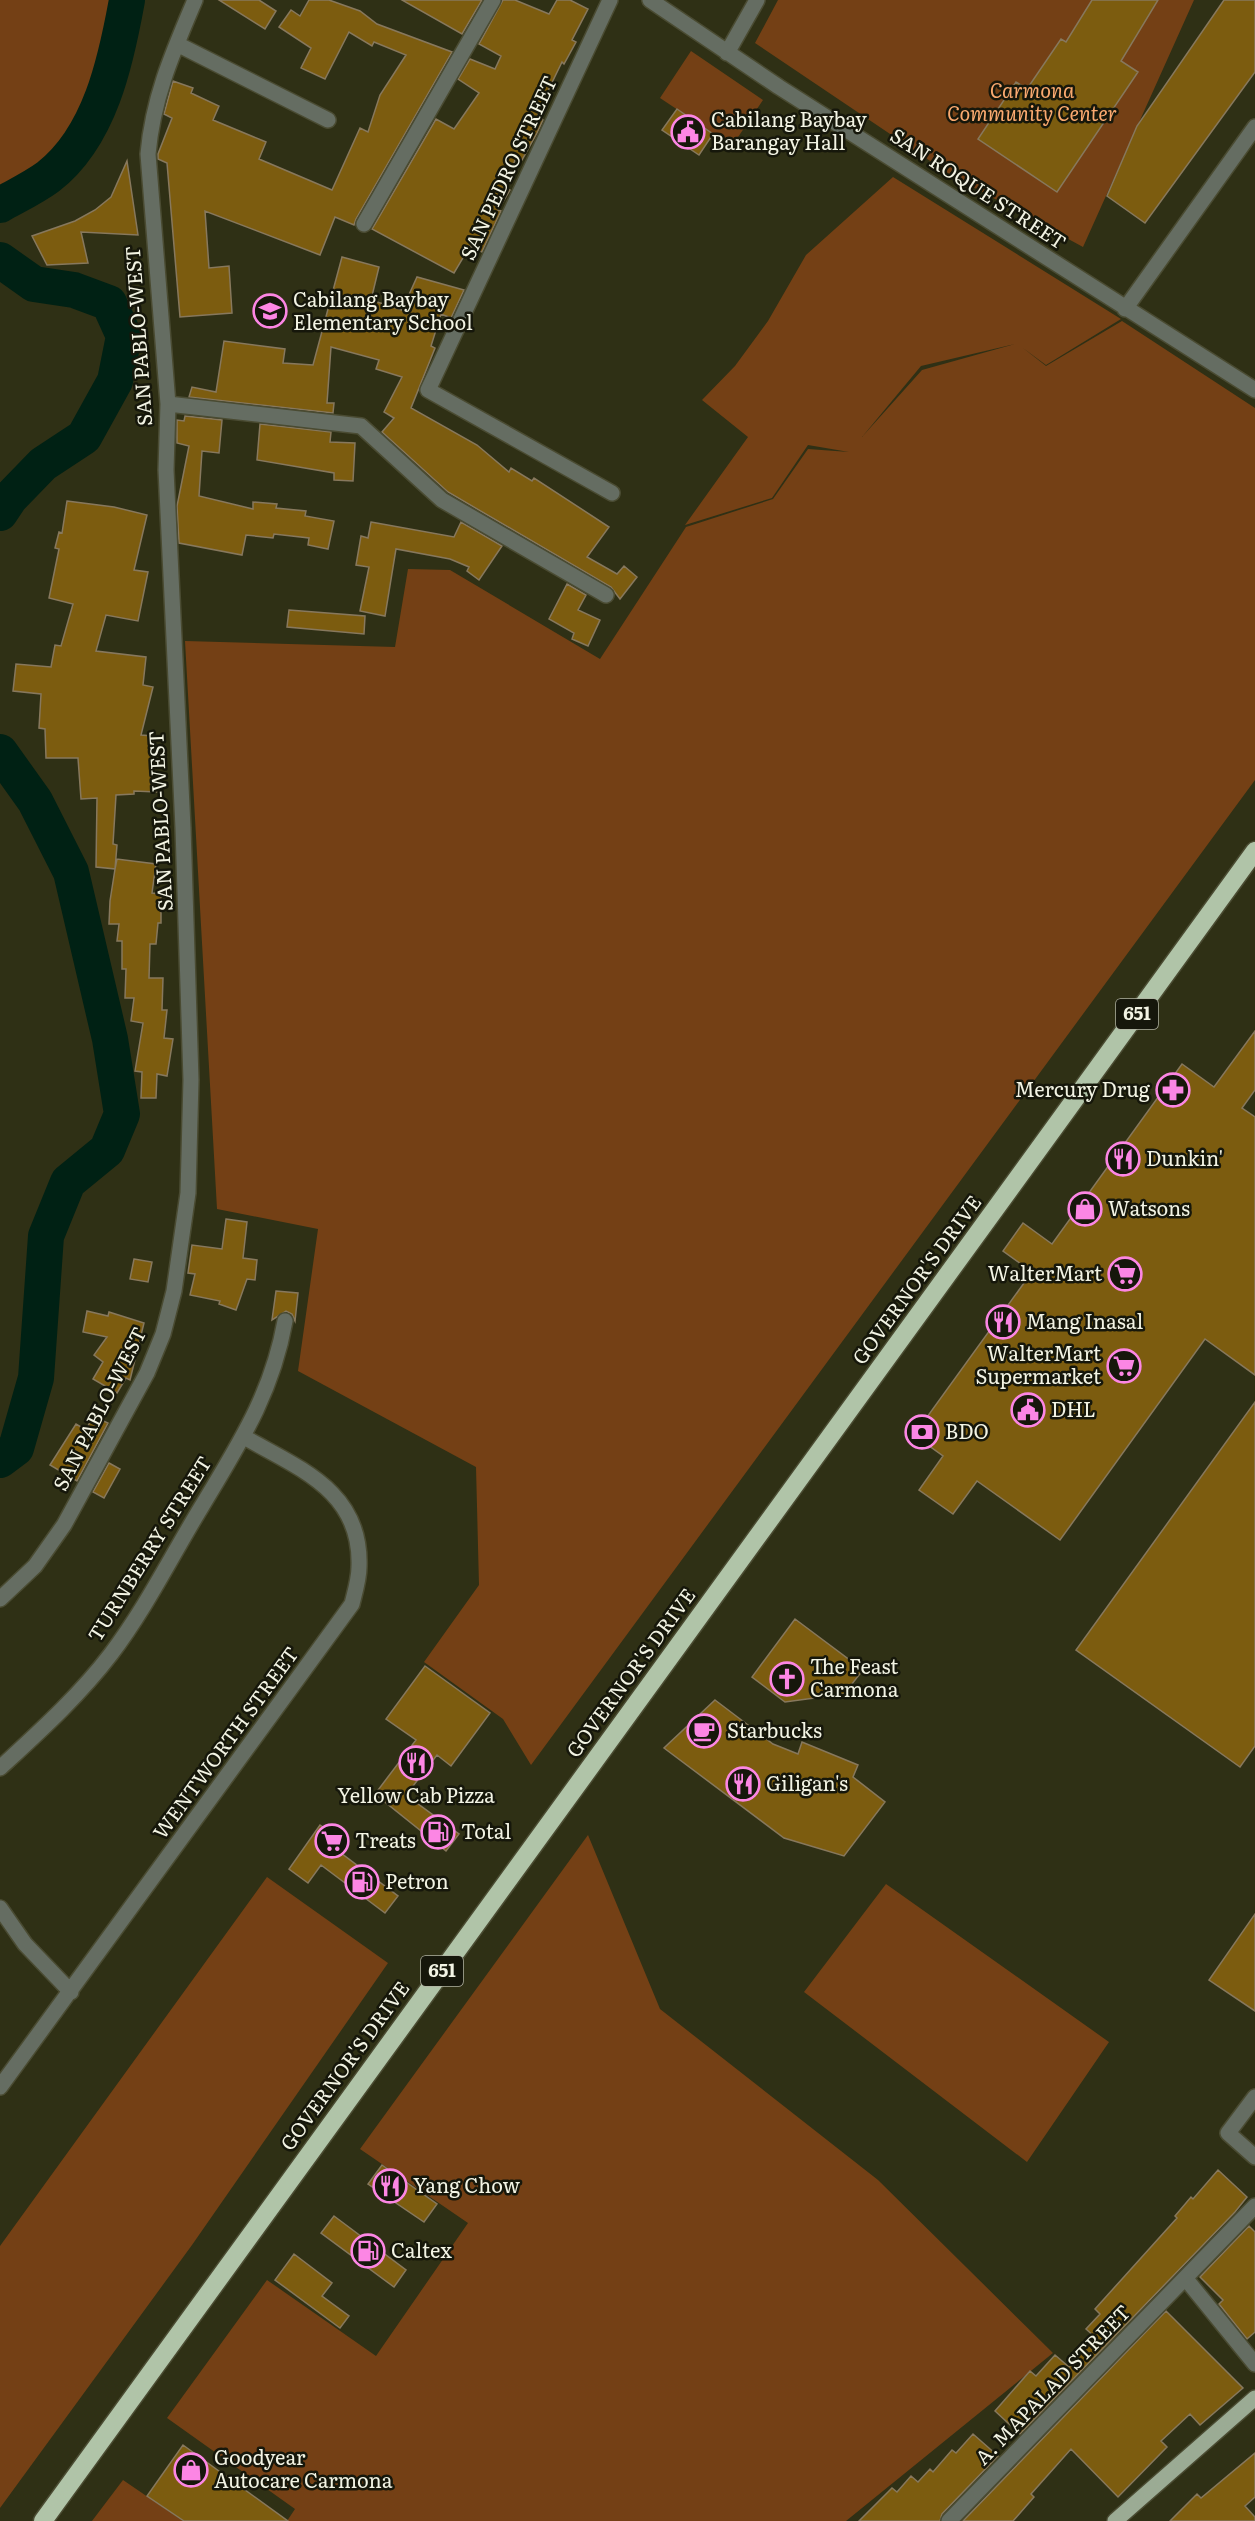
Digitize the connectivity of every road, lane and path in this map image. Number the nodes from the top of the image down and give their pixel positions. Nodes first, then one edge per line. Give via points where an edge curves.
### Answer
1 (195, 0) edge
2 (493, 0) edge
3 (610, 0) edge
4 (757, 0) edge
5 (660, 3) edge
6 (177, 44) junction
7 (727, 53) junction
8 (328, 120) dead end
9 (1255, 127) edge
10 (364, 224) dead end
11 (1125, 309) junction
12 (1255, 390) edge
13 (168, 404) junction
14 (612, 493) dead end
15 (606, 595) dead end
16 (1255, 851) edge
17 (285, 1322) dead end
18 (243, 1437) junction
19 (0, 1599) edge
20 (0, 1768) edge
21 (0, 1908) edge
22 (71, 1992) junction
23 (0, 2087) edge
24 (1255, 2097) edge
25 (1255, 2157) edge
26 (1255, 2206) edge
27 (1186, 2279) junction
28 (1255, 2364) edge
29 (1255, 2398) edge
30 (43, 2521) edge
31 (949, 2521) edge
32 (1115, 2521) edge

1 - 6 street, SAN PABLO-WEST
2 - 10 street
3 - 14 street, SAN PEDRO STREET via 428,390
4 - 7 street
5 - 7 street, SAN ROQUE STREET
6 - 8 street
6 - 13 street, SAN PABLO-WEST via 159,87 148,154
7 - 11 street, SAN ROQUE STREET
9 - 11 street
11 - 12 street, SAN ROQUE STREET
13 - 15 street via 361,426 442,500
13 - 19 street, SAN PABLO-WEST via 166,470 191,1080 188,1193 163,1334 147,1374 64,1525 35,1566
16 - 30 highway, GOVERNOR'S DRIVE / 651
17 - 18 street, TURNBERRY STREET via 270,1383
18 - 20 street, TURNBERRY STREET via 111,1653
18 - 22 street, WENTWORTH STREET via 316,1478 337,1496 351,1517 358,1538 359,1568 352,1604
21 - 22 street via 25,1944
22 - 23 street, WENTWORTH STREET
24 - 25 street via 1228,2133
26 - 27 street, A. MAPALAD STREET
27 - 28 street
27 - 31 street, A. MAPALAD STREET
29 - 32 main road

